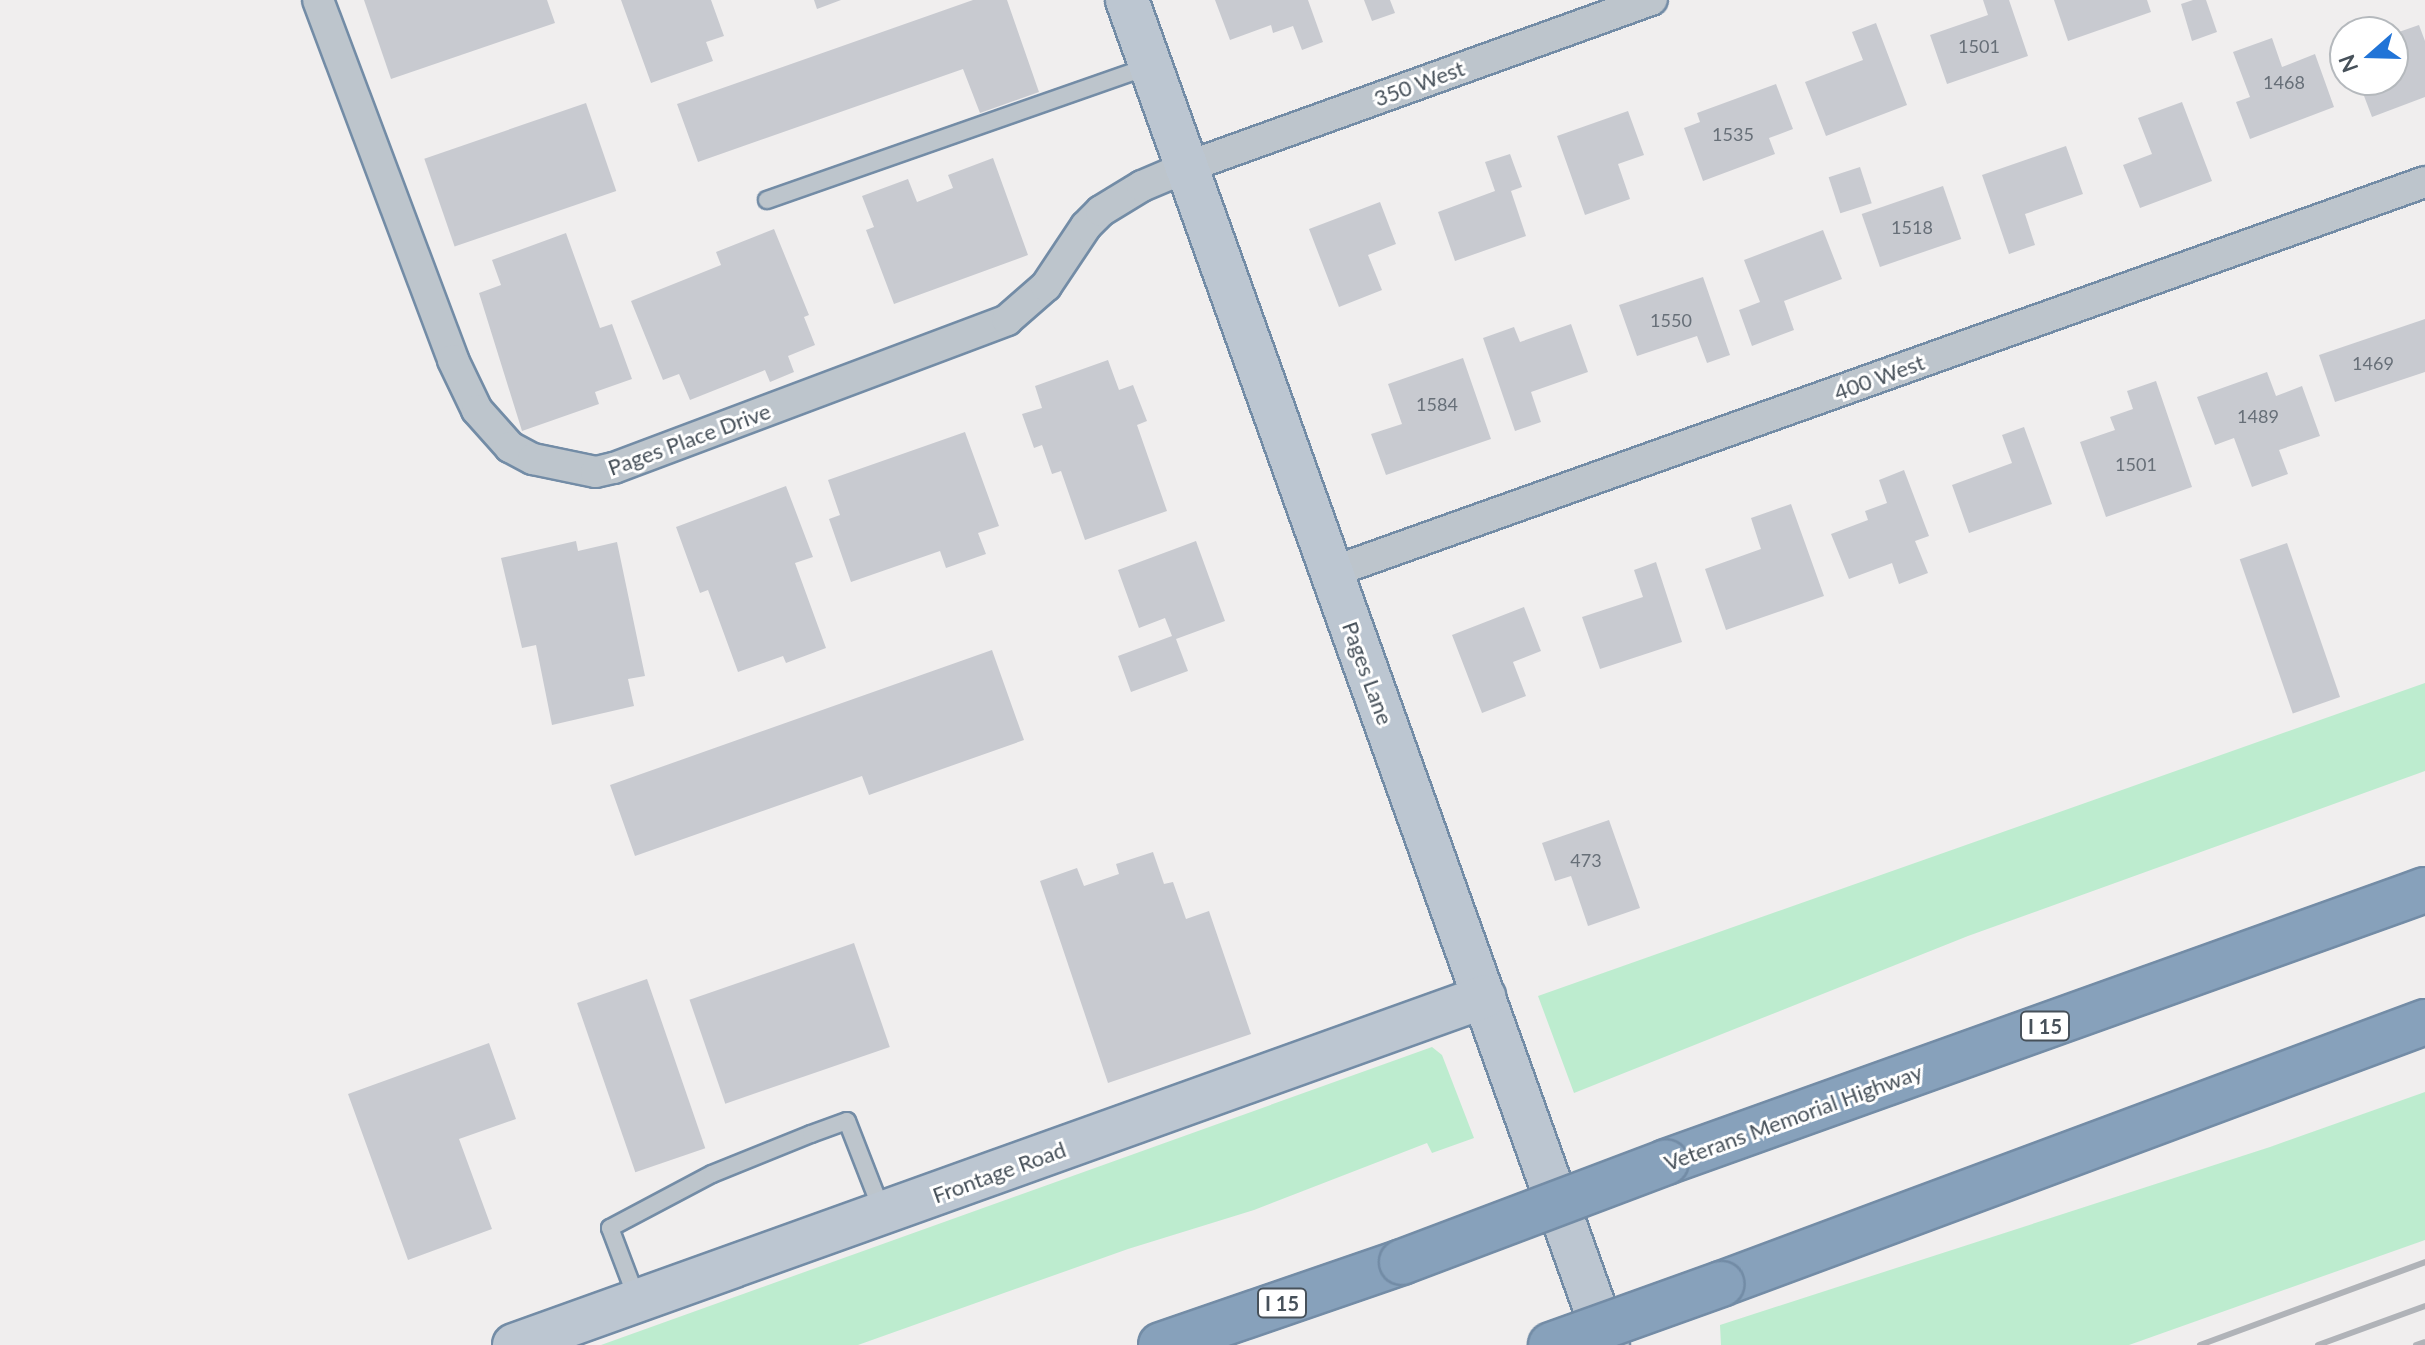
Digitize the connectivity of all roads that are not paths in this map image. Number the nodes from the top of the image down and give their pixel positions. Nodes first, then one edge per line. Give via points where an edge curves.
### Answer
1 (318, 0) edge
2 (1127, 0) edge
3 (1652, 0) edge
4 (1151, 66) junction
5 (1187, 167) junction
6 (2425, 182) edge
7 (767, 200) dead end
8 (1332, 572) junction
9 (2425, 890) edge
10 (1484, 997) junction
11 (2425, 1022) edge
12 (883, 1213) junction
13 (637, 1301) junction
14 (514, 1345) edge
15 (1161, 1345) edge
16 (1551, 1345) edge
17 (1608, 1345) edge

1 - 5 street, Pages Place Drive via 453,360 477,410 510,447 576,470 614,468 995,326 1046,286 1101,211
2 - 4 street, Pages Lane
3 - 5 street, 350 West
4 - 5 street, Pages Lane
4 - 7 lane
5 - 8 street, Pages Lane
6 - 8 street, 400 West
8 - 10 street, Pages Lane
9 - 15 highway, Veterans Memorial Highway / I 15, bridge
10 - 12 street, Frontage Road
10 - 17 street, Pages Lane
11 - 16 highway, bridge
12 - 13 street, Frontage Road
12 - 13 lane via 847,1121 712,1174 610,1228
13 - 14 street, Frontage Road

